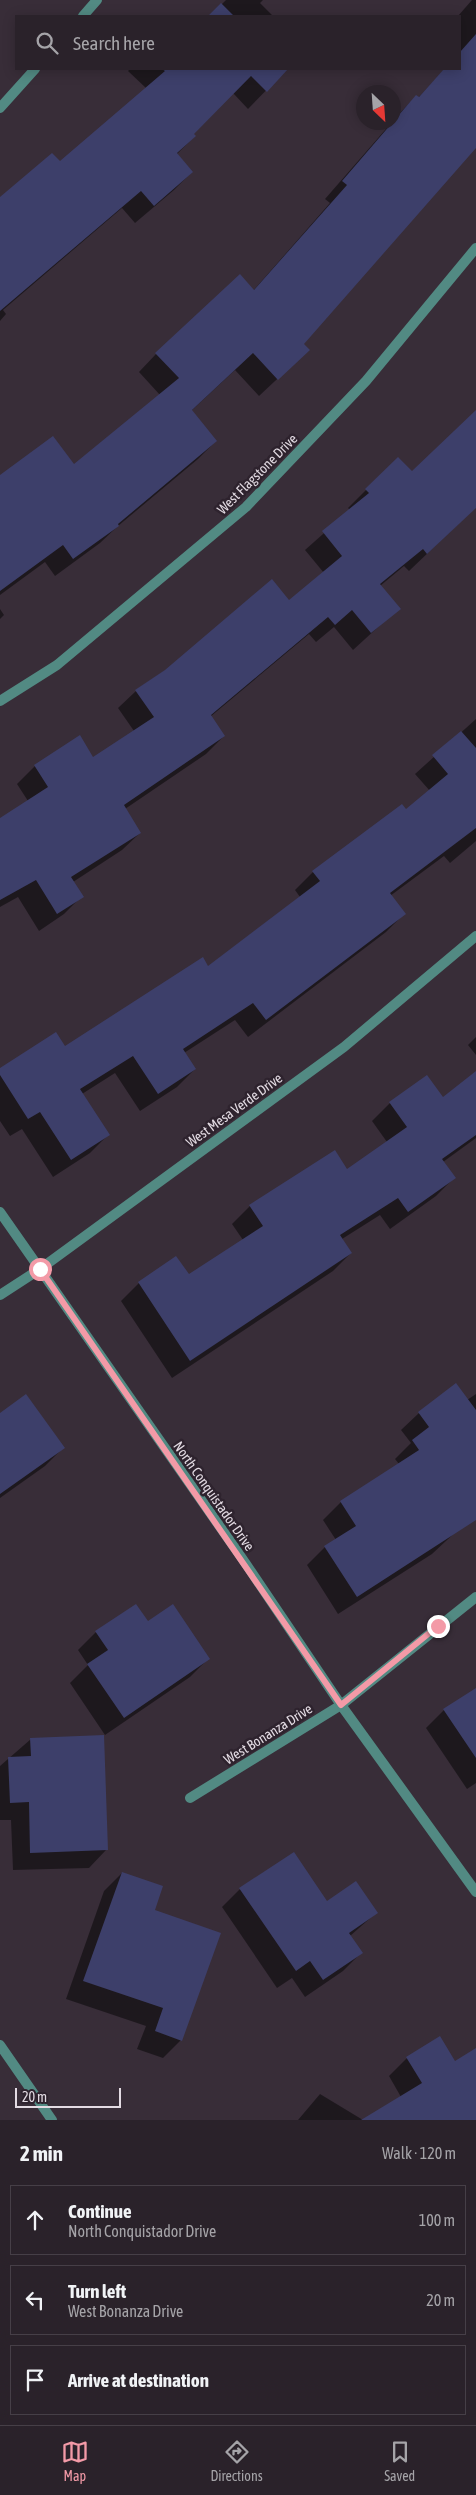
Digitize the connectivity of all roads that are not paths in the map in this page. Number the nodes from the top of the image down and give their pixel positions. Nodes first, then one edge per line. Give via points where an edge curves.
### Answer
1 (97, 0) edge
2 (84, 15) edge
3 (34, 70) edge
4 (0, 108) edge
5 (476, 248) edge
6 (0, 701) edge
7 (476, 936) edge
8 (0, 1212) edge
9 (40, 1269) junction
10 (0, 1295) edge
11 (476, 1596) edge
12 (341, 1705) junction
13 (190, 1798) dead end
14 (476, 1892) edge
15 (0, 2045) edge
16 (52, 2120) edge

1 - 2 street
3 - 4 street
5 - 6 street, West Flagstone Drive via 366,381 246,507 57,665
7 - 9 street, West Mesa Verde Drive via 344,1048
8 - 9 street, North Conquistador Drive
9 - 10 street, West Mesa Verde Drive
9 - 12 street, North Conquistador Drive
11 - 12 street, West Bonanza Drive
12 - 13 street, West Bonanza Drive
12 - 14 street, North Conquistador Drive
15 - 16 street

